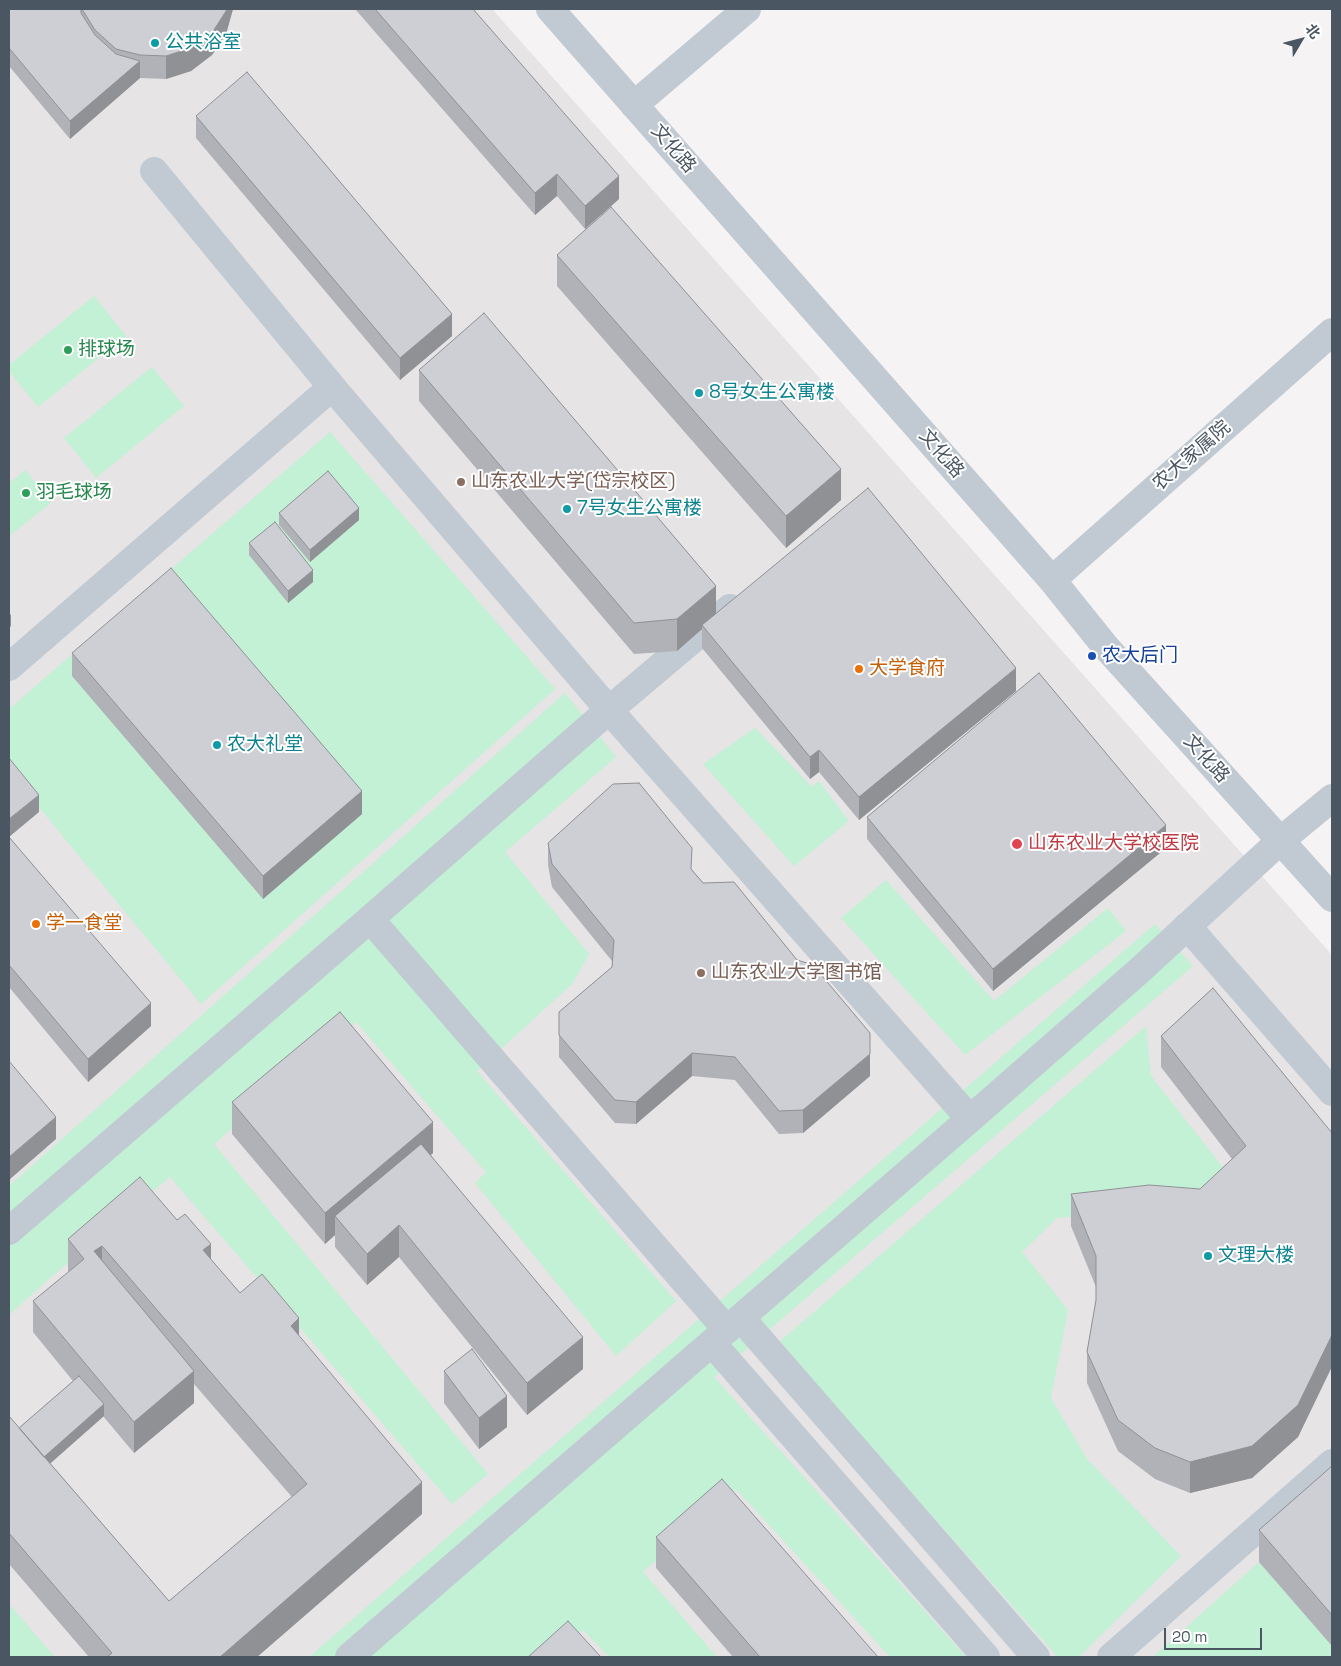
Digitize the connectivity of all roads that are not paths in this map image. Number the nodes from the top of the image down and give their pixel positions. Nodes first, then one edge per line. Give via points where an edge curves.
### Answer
1 (550, 9) edge
2 (747, 9) edge
3 (634, 105) junction
4 (154, 171) dead end
5 (1332, 332) edge
6 (332, 387) junction
7 (1052, 580) junction
8 (746, 595) edge
9 (9, 667) edge
10 (609, 710) junction
11 (1332, 798) edge
12 (1280, 841) junction
13 (1332, 898) edge
14 (370, 919) junction
15 (1187, 926) junction
16 (1332, 1092) edge
17 (970, 1119) junction
18 (9, 1230) edge
19 (727, 1330) junction
20 (1332, 1463) edge
21 (348, 1657) edge
22 (986, 1657) edge
23 (1036, 1657) edge
24 (1111, 1657) edge

1 - 3 street, 文化路
2 - 3 street
3 - 7 street, 文化路
4 - 6 street
5 - 7 street, 农大家属院
6 - 9 street
6 - 10 street
7 - 12 street, 文化路 via 1105,646
8 - 10 street
10 - 14 street
10 - 17 street
11 - 12 street
12 - 13 street, 文化路
12 - 15 street
14 - 18 street
14 - 19 street
15 - 16 street
15 - 17 street
17 - 19 street
19 - 21 street
19 - 22 street
19 - 23 street
20 - 24 street

